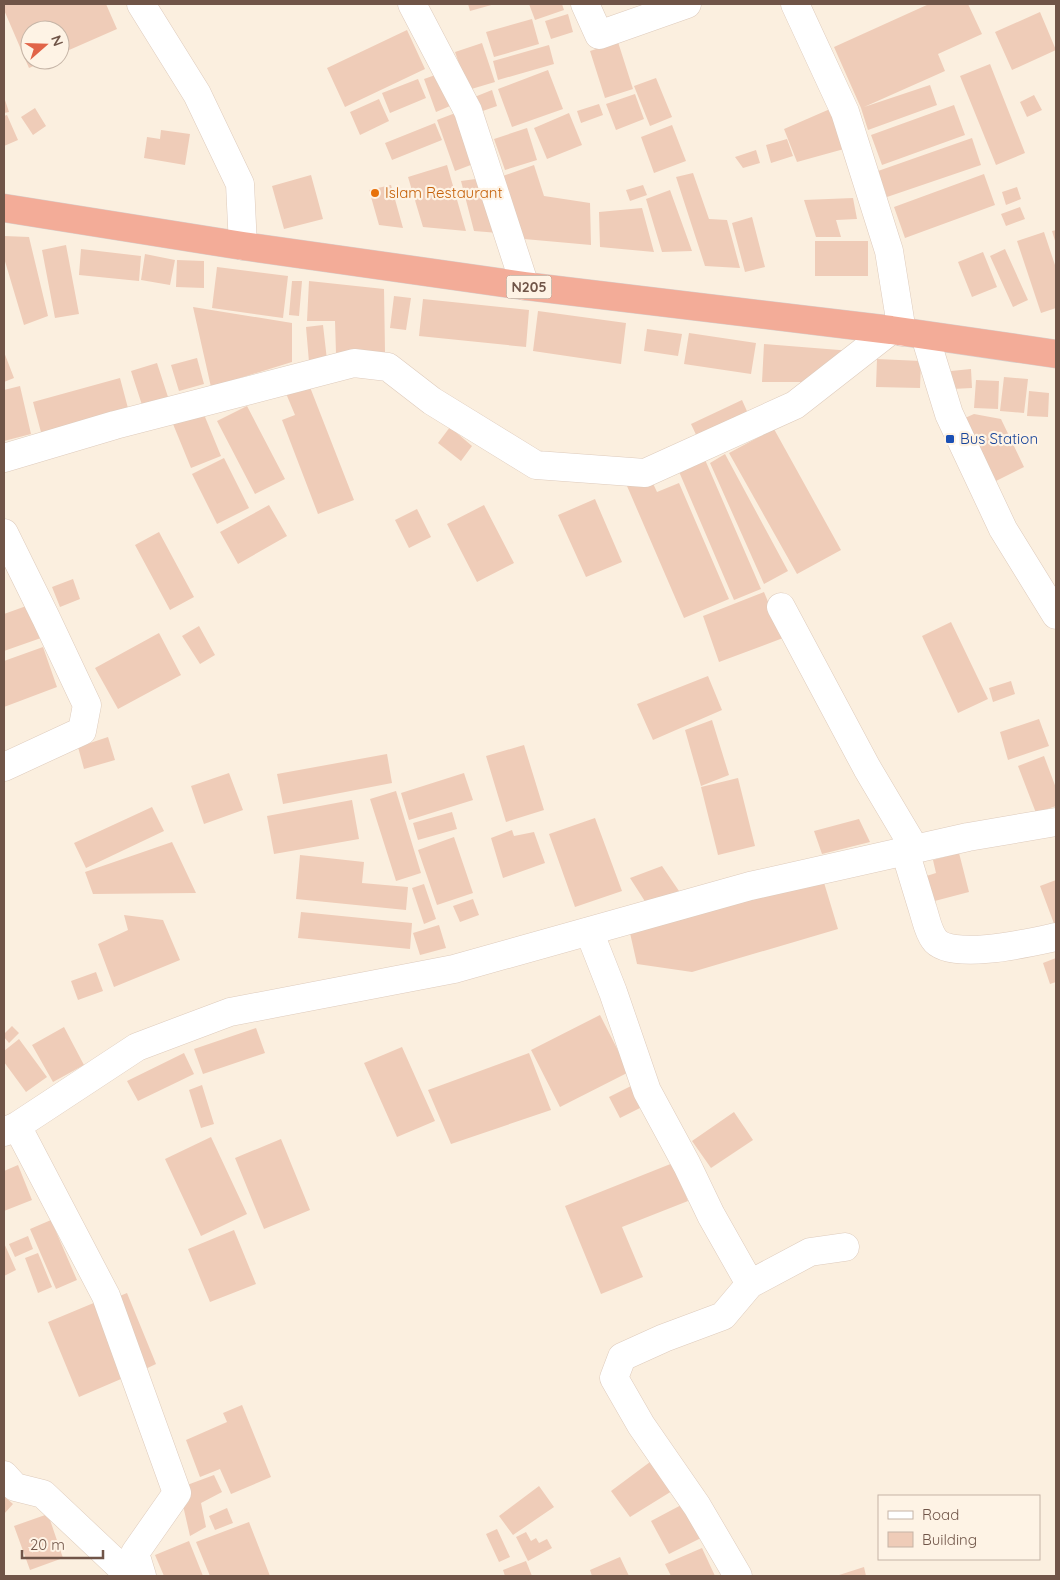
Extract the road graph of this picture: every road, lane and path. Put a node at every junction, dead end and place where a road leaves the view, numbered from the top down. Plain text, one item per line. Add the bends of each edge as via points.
1 (141, 4) edge
2 (412, 4) edge
3 (585, 4) edge
4 (686, 4) edge
5 (795, 4) edge
6 (4, 208) edge
7 (243, 246) junction
8 (525, 286) junction
9 (906, 333) junction
10 (1056, 354) edge
11 (4, 458) edge
12 (4, 533) edge
13 (781, 607) dead end
14 (1056, 615) edge
15 (4, 768) edge
16 (1056, 822) edge
17 (910, 850) junction
18 (588, 931) junction
19 (1056, 937) edge
20 (10, 1129) edge
21 (845, 1247) dead end
22 (750, 1284) junction
23 (4, 1475) edge
24 (130, 1576) edge
25 (142, 1576) edge
26 (738, 1576) edge

1 - 7 street via 198,94 240,184
2 - 8 street via 468,111
3 - 4 street via 599,35
5 - 9 street via 844,112 889,252
6 - 7 highway, N205
7 - 8 highway, N205
8 - 9 highway, N205
9 - 10 highway, N205
9 - 11 street via 795,405 645,473 536,465 432,401 388,367 354,363 115,425
9 - 14 street via 949,414 1003,529
12 - 15 street via 87,705 82,731
13 - 17 street
16 - 17 street
17 - 18 street via 750,886
17 - 19 street via 934,940 951,949 972,950 1021,945
18 - 20 street via 454,969 230,1012 137,1047
18 - 22 street via 647,1091
20 - 25 street via 106,1296 177,1493 135,1553
21 - 22 street via 810,1252
22 - 26 street via 722,1316 622,1357 614,1378
23 - 24 street via 15,1487 43,1494

